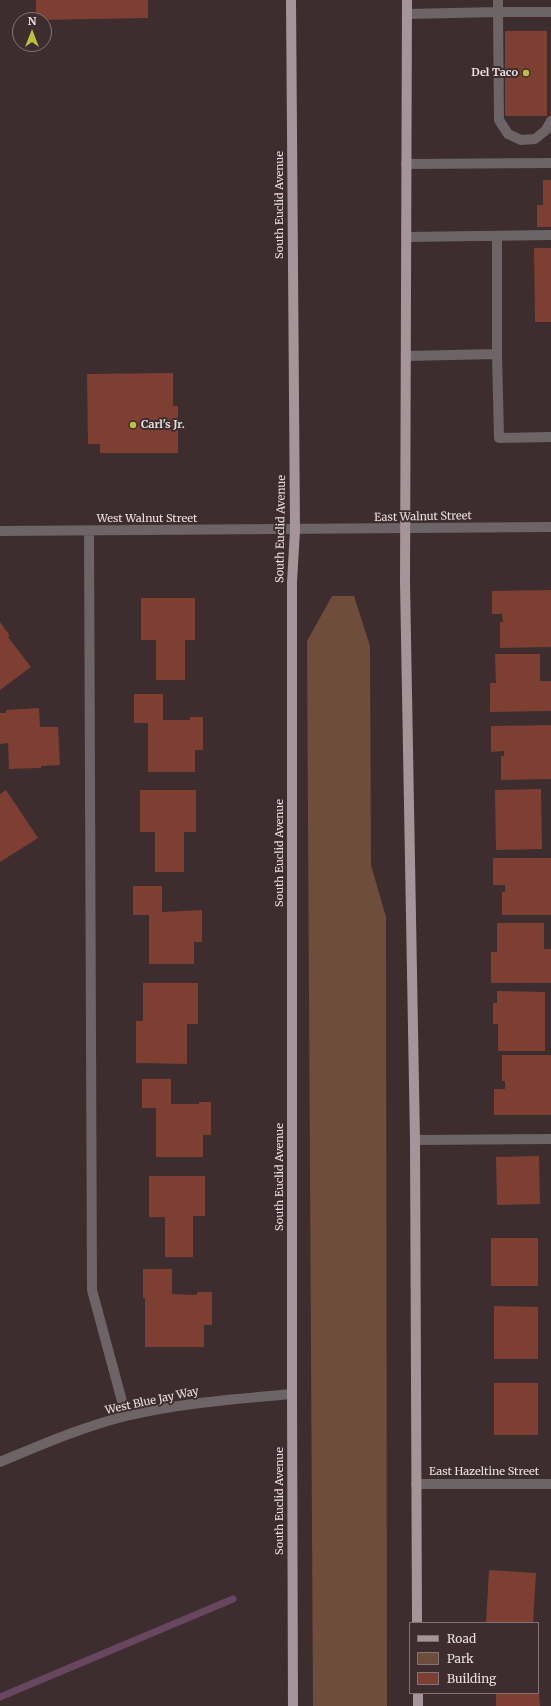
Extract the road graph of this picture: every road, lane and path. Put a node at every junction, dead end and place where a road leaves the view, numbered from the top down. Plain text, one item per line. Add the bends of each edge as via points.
1 (291, 0) edge
2 (407, 0) edge
3 (498, 0) edge
4 (498, 12) junction
5 (551, 12) edge
6 (407, 14) junction
7 (551, 21) edge
8 (551, 121) edge
9 (551, 163) edge
10 (406, 164) junction
11 (551, 235) edge
12 (497, 236) junction
13 (406, 237) junction
14 (497, 354) junction
15 (406, 356) junction
16 (551, 437) edge
17 (551, 527) edge
18 (406, 529) junction
19 (295, 530) junction
20 (0, 531) edge
21 (89, 531) junction
22 (551, 1139) edge
23 (415, 1140) junction
24 (292, 1394) junction
25 (126, 1416) junction
26 (0, 1462) edge
27 (416, 1484) junction
28 (551, 1484) edge
29 (417, 1622) edge
30 (418, 1694) edge
31 (294, 1706) edge
32 (418, 1706) edge

1 - 19 main road, South Euclid Avenue
2 - 6 main road
3 - 4 street
4 - 5 street
4 - 6 street
4 - 8 street via 499,120 508,134 521,140 535,138 546,130
5 - 7 street
6 - 10 main road
9 - 10 street
10 - 13 main road
11 - 12 street
12 - 13 street
12 - 14 street
13 - 15 main road
14 - 15 street
14 - 16 street via 499,438
15 - 18 main road
17 - 18 street, East Walnut Street
18 - 19 street, East Walnut Street
18 - 23 main road
19 - 21 street, West Walnut Street
19 - 24 main road, South Euclid Avenue via 292,582
20 - 21 street, West Walnut Street
21 - 25 street via 92,1290
22 - 23 street
23 - 27 main road
24 - 25 street, West Blue Jay Way via 207,1401
24 - 31 main road, South Euclid Avenue
25 - 26 street, West Blue Jay Way via 64,1435
27 - 28 street, East Hazeltine Street
27 - 29 main road
30 - 32 main road

